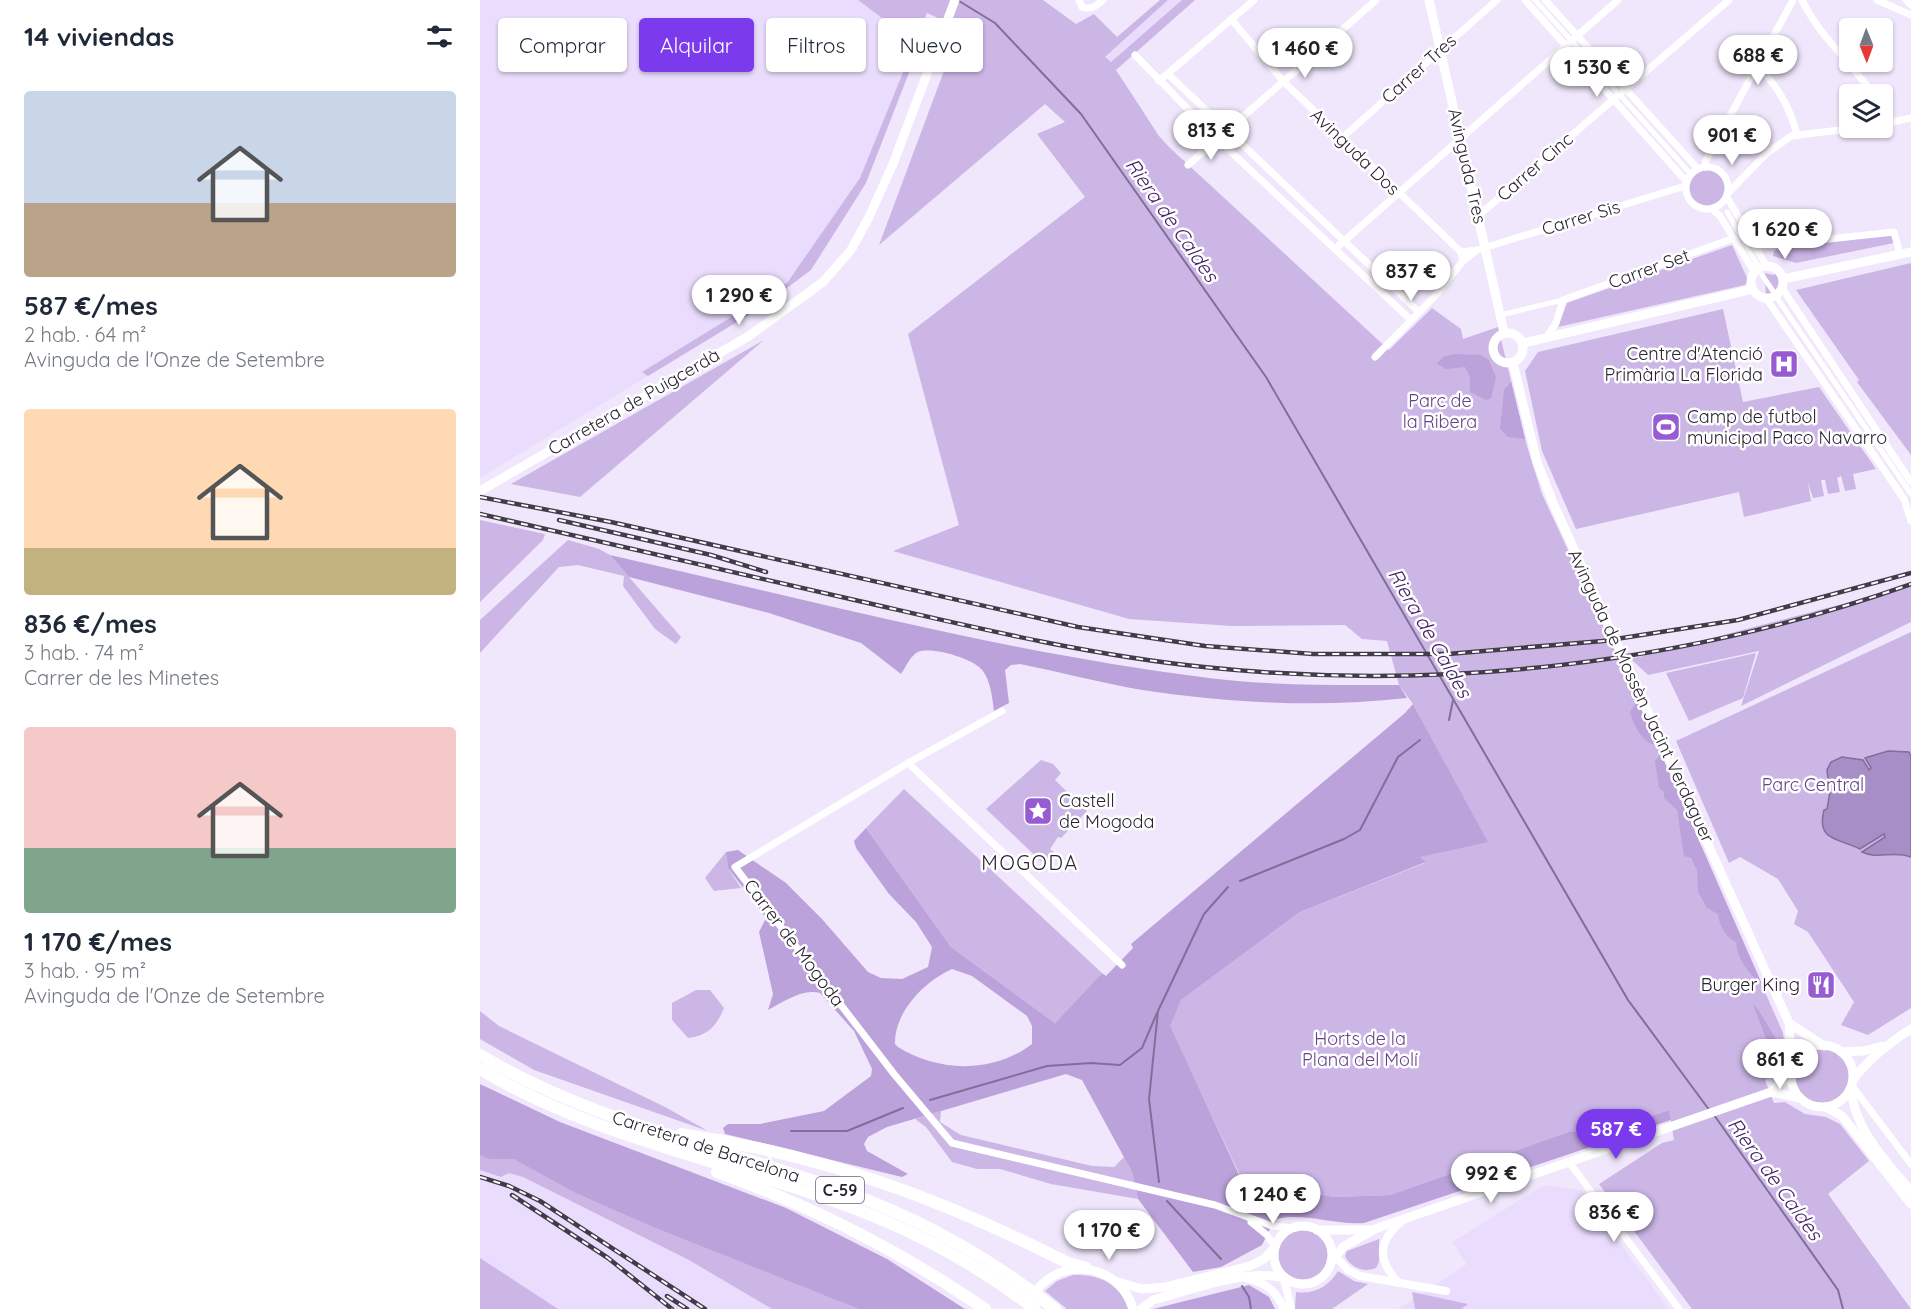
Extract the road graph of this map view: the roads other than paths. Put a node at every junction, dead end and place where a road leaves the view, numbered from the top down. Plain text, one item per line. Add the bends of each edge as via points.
1 (955, 0) edge
2 (1079, 0) edge
3 (1103, 0) edge
4 (1254, 0) edge
5 (1376, 0) edge
6 (1429, 0) edge
7 (1497, 0) edge
8 (1525, 0) edge
9 (1534, 0) edge
10 (1545, 0) edge
11 (1618, 0) edge
12 (1729, 0) edge
13 (1793, 0) edge
14 (1802, 0) edge
15 (1877, 0) edge
16 (1906, 0) edge
17 (1911, 5) edge
18 (1911, 15) edge
19 (1232, 19) junction
20 (1572, 41) junction
21 (1440, 50) junction
22 (1135, 55) dead end
23 (1756, 63) junction
24 (1168, 74) junction
25 (1159, 81) junction
26 (1283, 81) junction
27 (1866, 84) edge
28 (1624, 88) junction
29 (1616, 96) junction
30 (1911, 118) edge
31 (1893, 123) edge
32 (1839, 130) edge
33 (1226, 131) junction
34 (1797, 135) junction
35 (1342, 138) junction
36 (1217, 139) junction
37 (1460, 139) junction
38 (1188, 165) dead end
39 (1702, 168) junction
40 (1688, 171) dead end
41 (1686, 184) junction
42 (1398, 193) junction
43 (1728, 195) junction
44 (1712, 209) junction
45 (1727, 212) dead end
46 (1478, 216) junction
47 (1734, 237) junction
48 (1343, 241) junction
49 (1755, 247) junction
50 (1335, 249) junction
51 (1481, 249) junction
52 (1461, 252) junction
53 (1911, 252) edge
54 (1900, 254) junction
55 (1463, 261) junction
56 (1761, 270) junction
57 (1753, 289) junction
58 (1776, 289) junction
59 (1777, 298) dead end
60 (1563, 300) junction
61 (1419, 312) junction
62 (1498, 315) junction
63 (1411, 320) junction
64 (1504, 332) junction
65 (1546, 338) junction
66 (1523, 343) junction
67 (1375, 357) dead end
68 (1513, 363) junction
69 (1911, 482) edge
70 (480, 491) edge
71 (1911, 494) edge
72 (1909, 504) edge
73 (1911, 521) edge
74 (1002, 711) dead end
75 (908, 763) junction
76 (1122, 965) dead end
77 (1790, 1023) junction
78 (1911, 1029) edge
79 (1887, 1044) junction
80 (1824, 1046) junction
81 (1841, 1052) junction
82 (480, 1055) edge
83 (480, 1069) edge
84 (1792, 1070) junction
85 (1852, 1083) junction
86 (1771, 1092) junction
87 (1800, 1098) junction
88 (1826, 1107) junction
89 (645, 1128) junction
90 (650, 1144) junction
91 (1569, 1162) junction
92 (1911, 1164) edge
93 (1909, 1188) edge
94 (1911, 1204) edge
95 (1244, 1217) junction
96 (1404, 1219) junction
97 (1295, 1228) junction
98 (1375, 1229) junction
99 (1317, 1230) junction
100 (1275, 1247) junction
101 (1333, 1259) junction
102 (1086, 1268) junction
103 (1243, 1277) junction
104 (1284, 1278) junction
105 (1118, 1282) junction
106 (1399, 1284) junction
107 (1020, 1289) junction
108 (1446, 1291) dead end
109 (985, 1309) edge
110 (1028, 1309) edge
111 (1035, 1309) edge
112 (1055, 1309) edge
113 (1133, 1309) edge
114 (1141, 1309) edge
115 (1283, 1309) edge
116 (1292, 1309) edge
117 (1678, 1309) edge

1 - 70 main road, Carretera de Puigcerdà via 869,217 851,250 823,282 749,336
2 - 3 street via 1087,8 1094,8
4 - 19 street
5 - 26 street
6 - 21 main road, Avinguda Tres
7 - 21 street, Carrer Tres
8 - 20 street
9 - 20 street
10 - 20 street
11 - 20 street
12 - 28 street, Carrer Cinc
13 - 23 street
14 - 27 street via 1811,18
15 - 18 street
16 - 17 street
19 - 24 street
19 - 26 street, Avinguda Dos
20 - 28 street
20 - 29 street
20 - 37 street
21 - 35 street, Carrer Tres
21 - 37 main road, Avinguda Tres
22 - 25 street
23 - 34 street via 1791,111
23 - 39 street
24 - 25 street
24 - 33 street
25 - 36 street
26 - 33 street
26 - 35 street, Avinguda Dos
28 - 29 street, Carrer Cinc
28 - 39 street
29 - 40 street
29 - 41 street
29 - 46 street, Carrer Cinc
30 - 31 street
32 - 34 street
33 - 36 street
33 - 48 street
34 - 43 street via 1766,154
35 - 42 street, Avinguda Dos
36 - 38 street
36 - 50 street
37 - 42 street
37 - 46 main road, Avinguda Tres
39 - 41 street
39 - 43 street via 1724,174
41 - 44 street via 1696,206
41 - 51 street, Carrer Sis
42 - 48 street
42 - 52 street, Avinguda Dos
43 - 44 street
43 - 49 street
44 - 47 street
45 - 56 street
46 - 51 main road, Avinguda Tres
47 - 56 street
47 - 60 street, Carrer Set
48 - 50 street
48 - 61 street
49 - 54 street via 1894,232
49 - 56 street
50 - 63 street
51 - 52 street
51 - 55 street
51 - 62 main road, Avinguda Tres
52 - 55 street
53 - 54 main road
54 - 58 main road
55 - 61 street
56 - 57 main road via 1751,282
56 - 58 street
56 - 58 main road via 1779,272
57 - 58 main road via 1756,294
57 - 65 main road
58 - 69 street
58 - 72 street
59 - 71 street
60 - 62 street, Carrer Set
60 - 65 street via 1556,323
61 - 63 street
62 - 64 main road, Avinguda Tres
63 - 67 street
64 - 66 main road via 1516,334
64 - 68 main road via 1496,337 1495,356
65 - 66 main road
66 - 68 main road via 1522,355
68 - 77 main road, Avinguda de Mossèn Jacint Verdaguer via 1534,453 1553,503
72 - 73 street
74 - 75 street
75 - 76 street
75 - 95 street, Carrer de Mogoda via 735,867 952,1143 1215,1205
77 - 80 main road
77 - 84 main road, Avinguda de Mossèn Jacint Verdaguer
78 - 79 main road
79 - 81 main road
79 - 85 main road via 1865,1064
80 - 81 main road
80 - 84 main road via 1808,1049
81 - 85 main road via 1852,1067
82 - 89 highway, Carretera de Barcelona / C-59 via 564,1098
83 - 90 highway, Carretera de Barcelona / C-59 via 568,1114
84 - 86 main road
84 - 87 main road via 1794,1089
85 - 88 main road via 1842,1100
85 - 92 street
85 - 93 main road via 1857,1120
86 - 87 main road
86 - 91 main road
87 - 88 main road
88 - 94 main road via 1842,1116
89 - 102 highway via 766,1149 879,1179 964,1212
89 - 107 highway, Carretera de Barcelona / C-59 via 894,1211 949,1238
90 - 107 highway, Carretera de Barcelona / C-59 via 883,1220
90 - 109 highway via 857,1232
91 - 96 main road
91 - 117 street
95 - 97 street, Carrer de Mogoda
95 - 100 street, Carrer de Mogoda via 1267,1235
96 - 98 main road
96 - 106 street via 1388,1236 1383,1251 1385,1265
97 - 99 main road
97 - 100 main road via 1283,1234
98 - 99 main road
98 - 101 main road via 1347,1244
99 - 101 main road via 1328,1243
100 - 104 main road via 1275,1263
100 - 105 main road via 1250,1266 1166,1287 1142,1289
101 - 104 main road via 1327,1271 1311,1283
101 - 106 street via 1353,1274
102 - 105 main road
102 - 110 main road via 1051,1277 1039,1287
103 - 104 main road via 1267,1274
103 - 114 main road via 1153,1300
103 - 115 street via 1269,1287
104 - 116 street
105 - 113 main road
106 - 108 street
107 - 111 highway, Carretera de Barcelona / C-59
107 - 112 highway, Carretera de Barcelona / C-59

